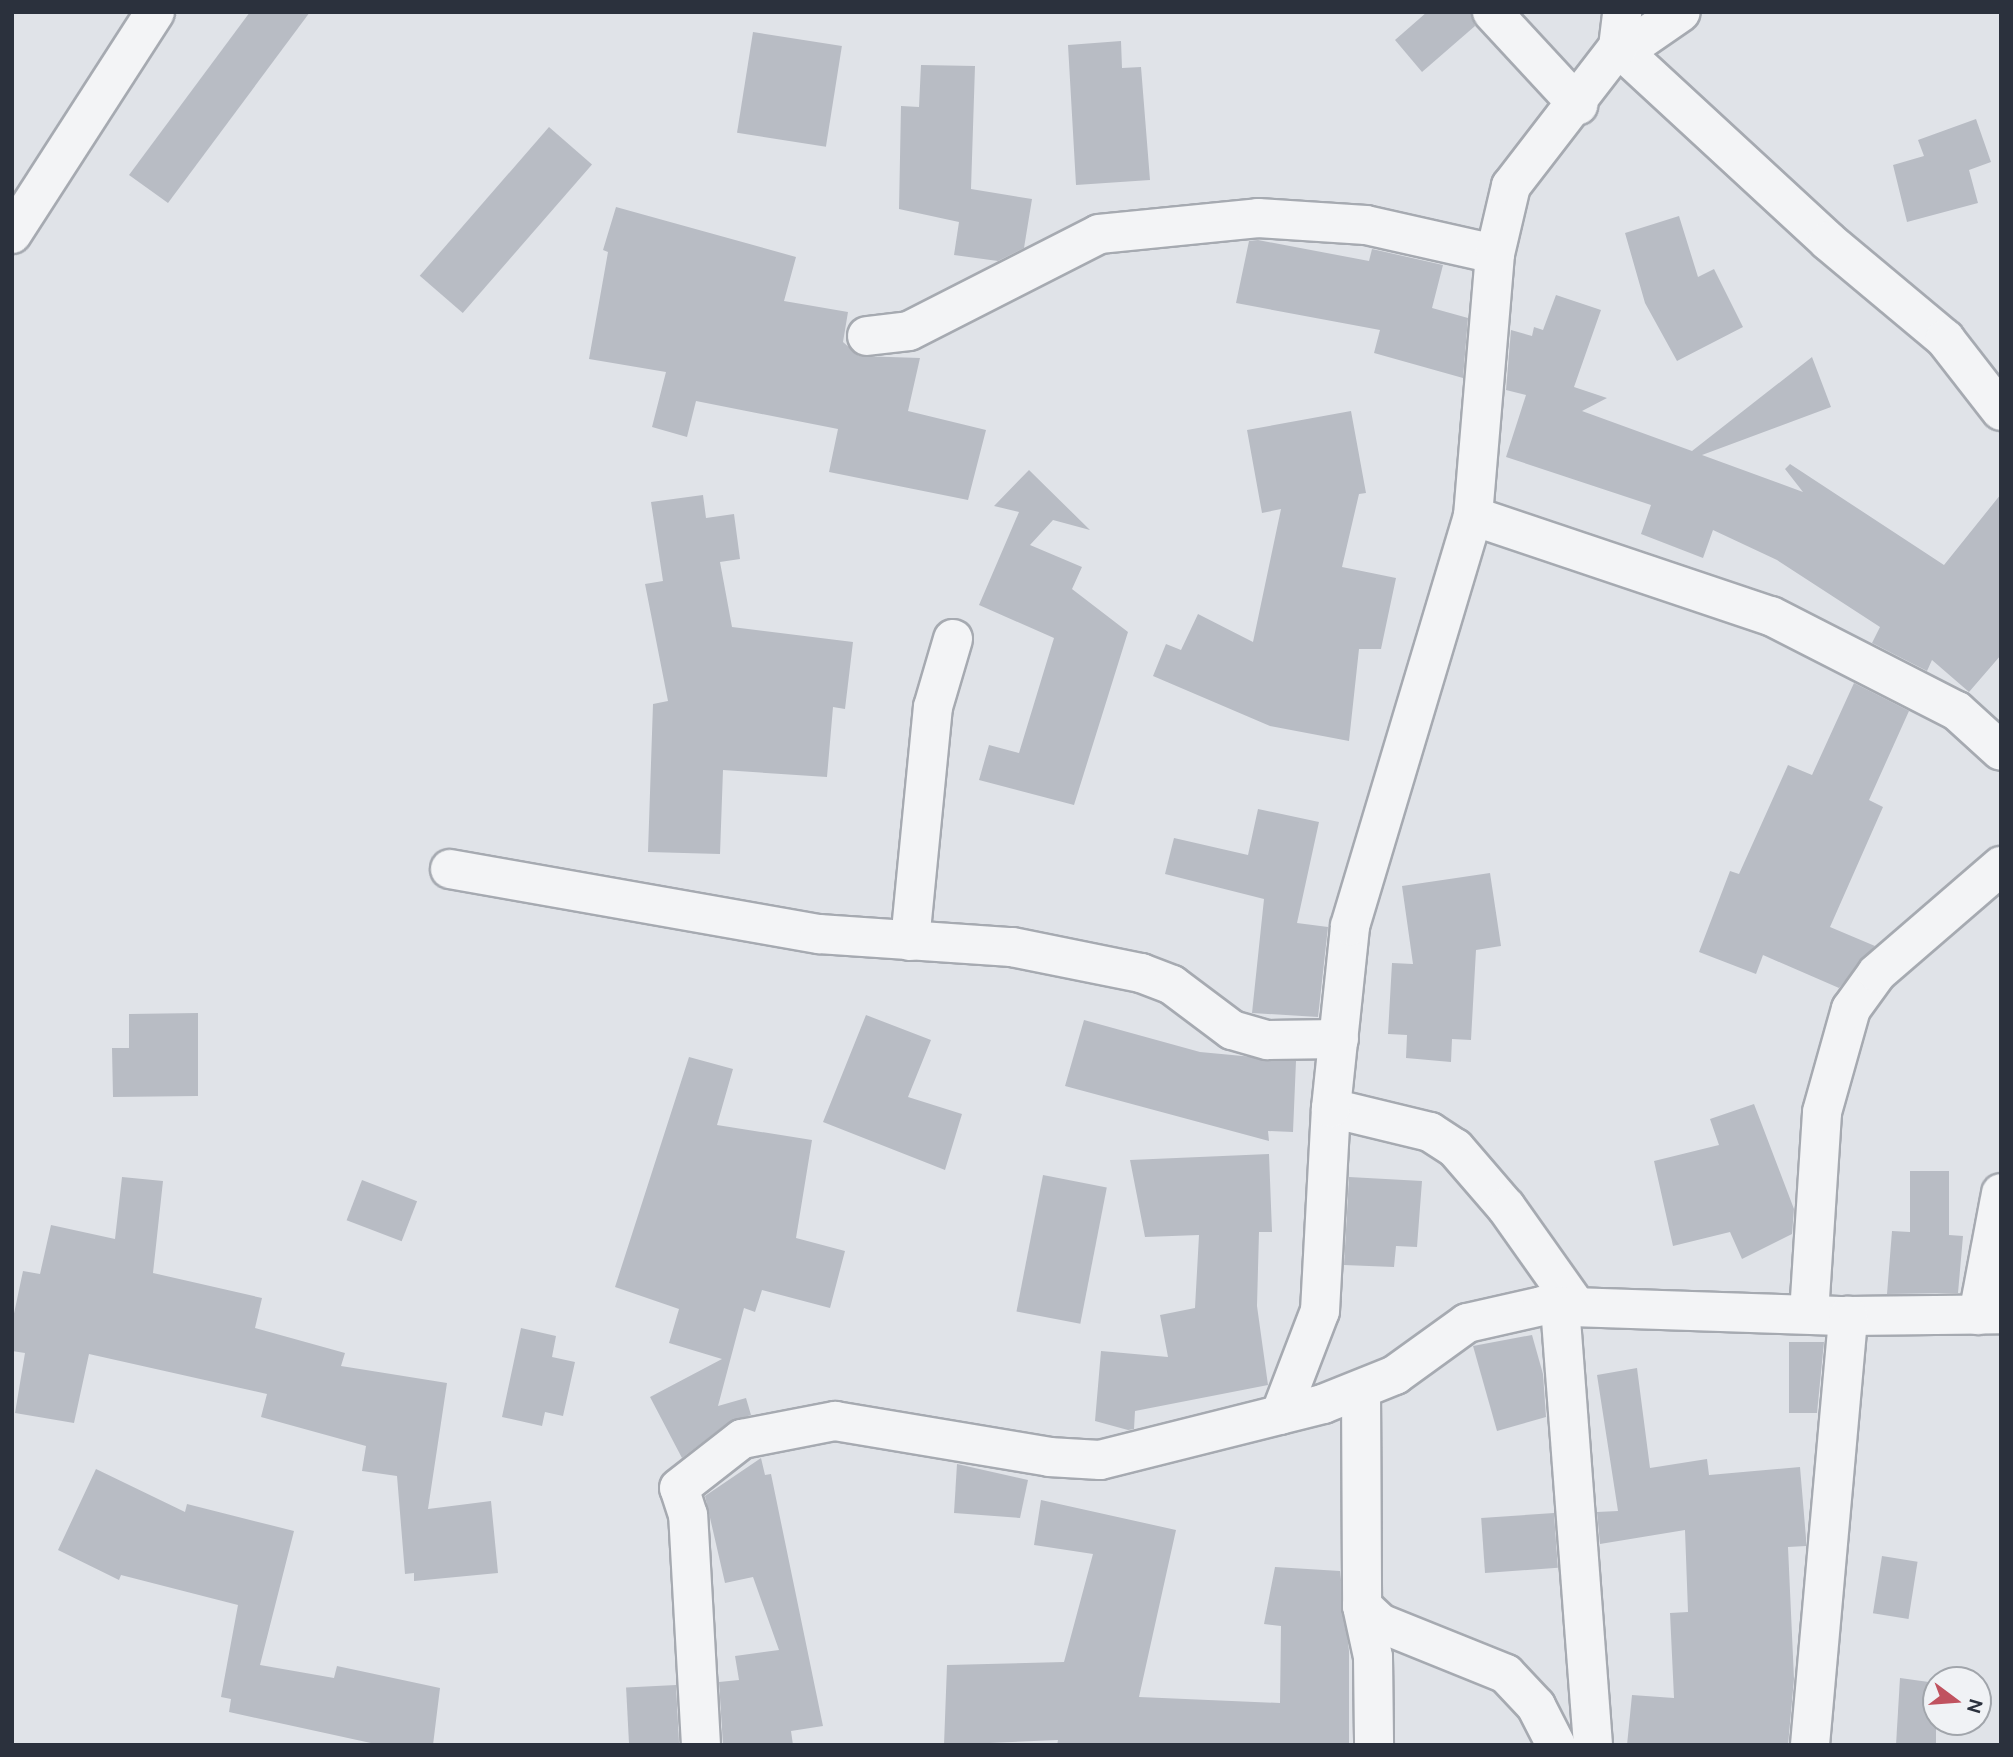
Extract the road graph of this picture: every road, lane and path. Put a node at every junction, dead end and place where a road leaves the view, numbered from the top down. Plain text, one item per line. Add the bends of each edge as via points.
1 (155, 12) edge
2 (1492, 12) edge
3 (1681, 12) edge
4 (1621, 37) edge
5 (1578, 105) junction
6 (12, 234) edge
7 (1495, 254) junction
8 (867, 336) dead end
9 (2001, 411) edge
10 (1473, 516) junction
11 (953, 639) dead end
12 (2001, 751) edge
13 (2001, 866) edge
14 (450, 869) dead end
15 (910, 941) junction
16 (1339, 1039) junction
17 (1331, 1108) junction
18 (2001, 1193) edge
19 (1568, 1306) junction
20 (1809, 1314) junction
21 (1989, 1314) edge
22 (1848, 1316) junction
23 (1360, 1391) junction
24 (1280, 1415) junction
25 (1362, 1606) junction
26 (701, 1745) edge
27 (1374, 1745) edge
28 (1556, 1745) edge
29 (1593, 1745) edge
30 (1810, 1745) edge

1 - 6 street
2 - 5 street
3 - 4 street
4 - 5 street
4 - 9 street via 1828,241 1945,340
5 - 7 street via 1543,139 1511,186
7 - 8 street via 1366,225 1258,218 1099,234 909,331
7 - 10 street
10 - 12 street via 1770,616 1956,711
10 - 16 street via 1350,926
11 - 15 street via 933,707
13 - 20 street via 1877,973 1851,1009 1822,1112
14 - 15 street via 819,934
15 - 16 street via 1012,947 1141,973 1172,985 1232,1030 1268,1040
16 - 17 street
17 - 19 street via 1430,1132 1455,1148 1506,1207
17 - 24 street via 1320,1311
18 - 21 street
19 - 20 street
19 - 23 street via 1467,1323 1425,1356
19 - 29 street
20 - 22 street
21 - 22 street
22 - 30 street
23 - 24 street
23 - 25 street
24 - 26 street via 1100,1460 1049,1457 835,1421 742,1439 679,1488 688,1515
25 - 27 street via 1373,1657
25 - 28 street via 1380,1623 1506,1674 1536,1706

